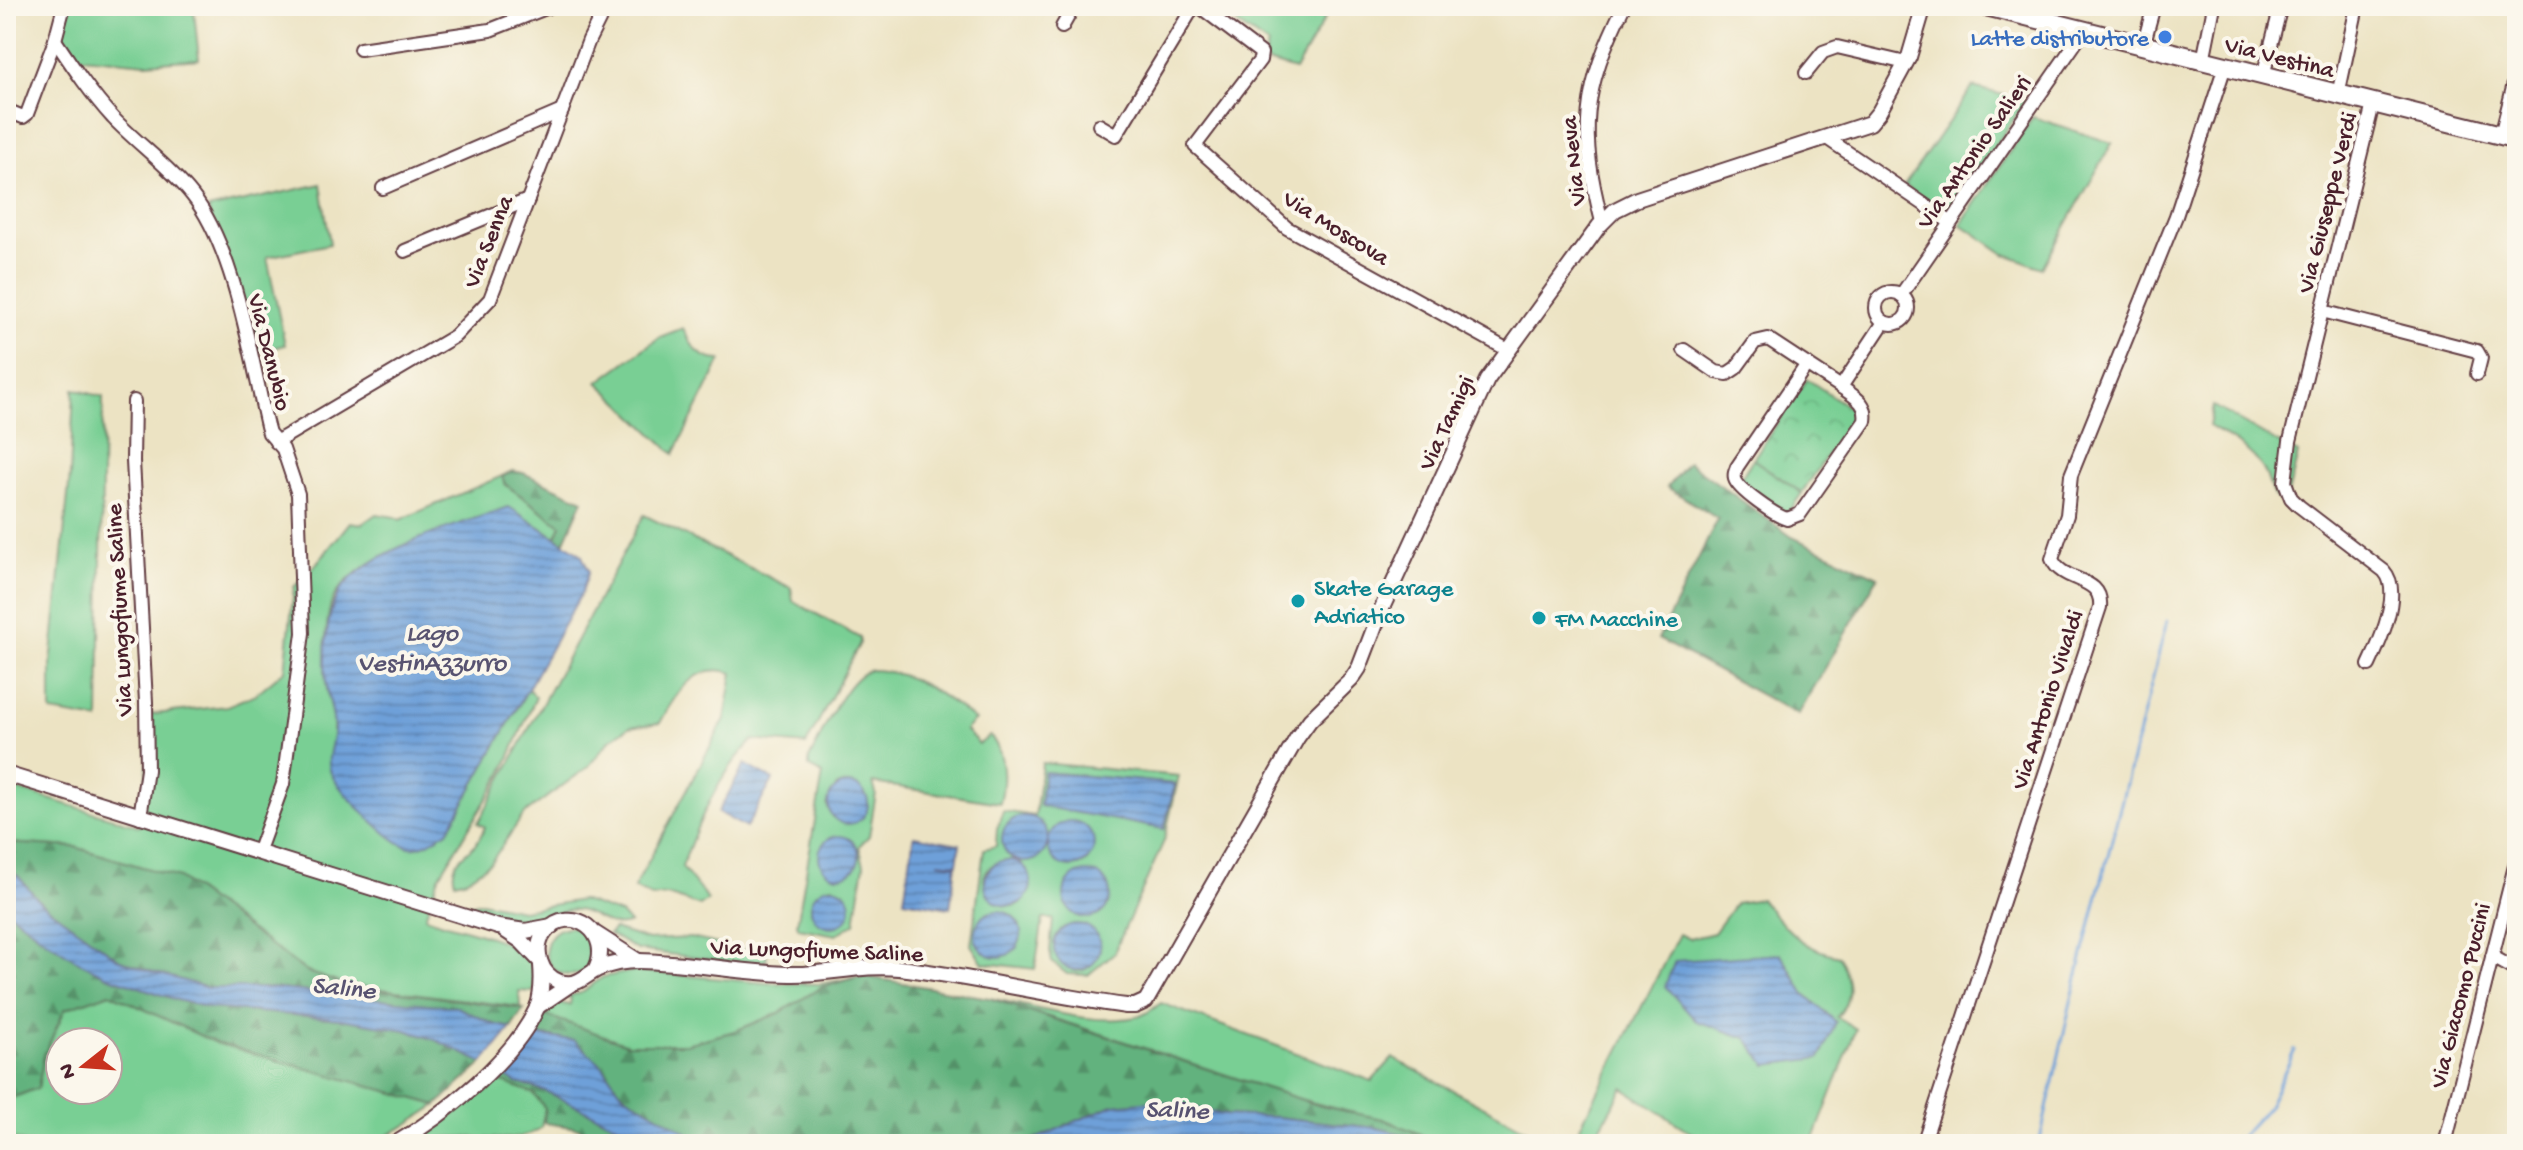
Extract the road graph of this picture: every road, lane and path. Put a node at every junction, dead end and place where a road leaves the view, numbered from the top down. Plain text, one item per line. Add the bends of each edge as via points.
1 (64, 6) edge
2 (551, 6) edge
3 (606, 6) edge
4 (1074, 6) edge
5 (1196, 6) edge
6 (1624, 6) edge
7 (1924, 6) edge
8 (1986, 6) edge
9 (2154, 6) edge
10 (2214, 6) edge
11 (2281, 6) edge
12 (2356, 11) dead end
13 (1062, 27) dead end
14 (2083, 32) junction
15 (55, 40) junction
16 (2143, 46) junction
17 (360, 49) dead end
18 (2203, 61) junction
19 (1906, 63) junction
20 (2225, 66) junction
21 (2517, 72) edge
22 (1806, 73) dead end
23 (2263, 76) junction
24 (2338, 95) junction
25 (2373, 104) junction
26 (6, 110) edge
27 (562, 111) junction
28 (1099, 125) dead end
29 (2509, 137) edge
30 (1828, 139) junction
31 (383, 188) dead end
32 (528, 200) junction
33 (1602, 222) junction
34 (1950, 222) junction
35 (405, 251) dead end
36 (1901, 295) junction
37 (2322, 311) junction
38 (1884, 322) junction
39 (1508, 350) junction
40 (1684, 350) dead end
41 (1807, 364) junction
42 (2477, 374) dead end
43 (1841, 387) junction
44 (134, 401) dead end
45 (276, 442) junction
46 (2369, 665) dead end
47 (6, 774) edge
48 (140, 817) junction
49 (258, 853) junction
50 (2517, 858) edge
51 (552, 926) junction
52 (498, 927) junction
53 (596, 934) junction
54 (2492, 957) junction
55 (638, 961) junction
56 (540, 962) junction
57 (595, 970) junction
58 (2517, 971) edge
59 (571, 984) junction
60 (541, 1002) junction
61 (1135, 1006) joint
62 (395, 1144) edge
63 (1923, 1144) edge
64 (2445, 1144) edge

1 - 15 street
2 - 17 street via 490,30
3 - 27 street, Via Senna
4 - 13 street
5 - 28 street via 1116,135
5 - 39 street, Via Moscova via 1261,53 1195,146 1287,228
6 - 33 street, Via Neva via 1601,57 1587,110
7 - 19 street, Via Tamigi
8 - 14 main road, Via Vestina
9 - 16 street
10 - 18 street
11 - 23 street
12 - 24 street
14 - 16 main road, Via Vestina
14 - 34 street, Via Antonio Salieri
15 - 26 street via 27,114
15 - 45 street, Via Danubio via 114,119 193,195 207,217 233,287 267,426
16 - 18 main road, Via Vestina
18 - 20 main road, Via Vestina
19 - 22 street via 1835,47 1823,52
19 - 30 street, Via Tamigi via 1874,120
20 - 23 main road, Via Vestina
20 - 63 street, Via Antonio Vivaldi via 2173,224 2071,475 2067,515 2052,559 2060,570 2095,587 2100,607
21 - 29 street
23 - 24 main road, Via Vestina
24 - 25 main road, Via Vestina
25 - 29 main road, Via Vestina
25 - 37 street, Via Giuseppe Verdi
27 - 31 street
27 - 32 street, Via Senna
30 - 33 street, Via Tamigi via 1637,199
30 - 34 street
32 - 35 street
32 - 45 street, Via Senna via 490,299 455,336
33 - 39 street, Via Tamigi
34 - 36 street, Via Antonio Salieri
36 - 38 street, Via Antonio Salieri via 1907,302 1906,317 1898,323
36 - 38 street, Via Antonio Salieri via 1890,292 1878,301 1876,310
37 - 42 street, Via Giuseppe Verdi via 2477,351
37 - 46 street, Via Giuseppe Verdi via 2292,429 2285,482 2299,506 2390,579 2392,594
38 - 43 street, Via Antonio Salieri
39 - 61 street, Via Tamigi via 1472,411 1356,674 1297,738 1151,996
40 - 41 street via 1727,374 1755,342 1766,339
41 - 43 street
41 - 43 street via 1735,474 1742,489 1783,519 1800,514 1865,421 1863,404
44 - 48 street, Via Lungofiume Saline via 147,770
45 - 49 street, Via Danubio via 298,494 303,633 283,784
47 - 48 street
48 - 49 street
49 - 52 street
50 - 54 street, Via Giacomo Puccini
51 - 52 street via 525,931
51 - 53 street via 571,921
51 - 56 street via 540,942
52 - 56 street
53 - 55 street, Via Lungofiume Saline
53 - 57 street via 601,955
54 - 58 street
54 - 64 street, Via Giacomo Puccini
55 - 57 street, Via Lungofiume Saline
55 - 61 street, Via Lungofiume Saline via 783,974 899,968
56 - 59 street via 550,976
56 - 60 street
57 - 59 street
59 - 60 street
60 - 62 street via 481,1079

